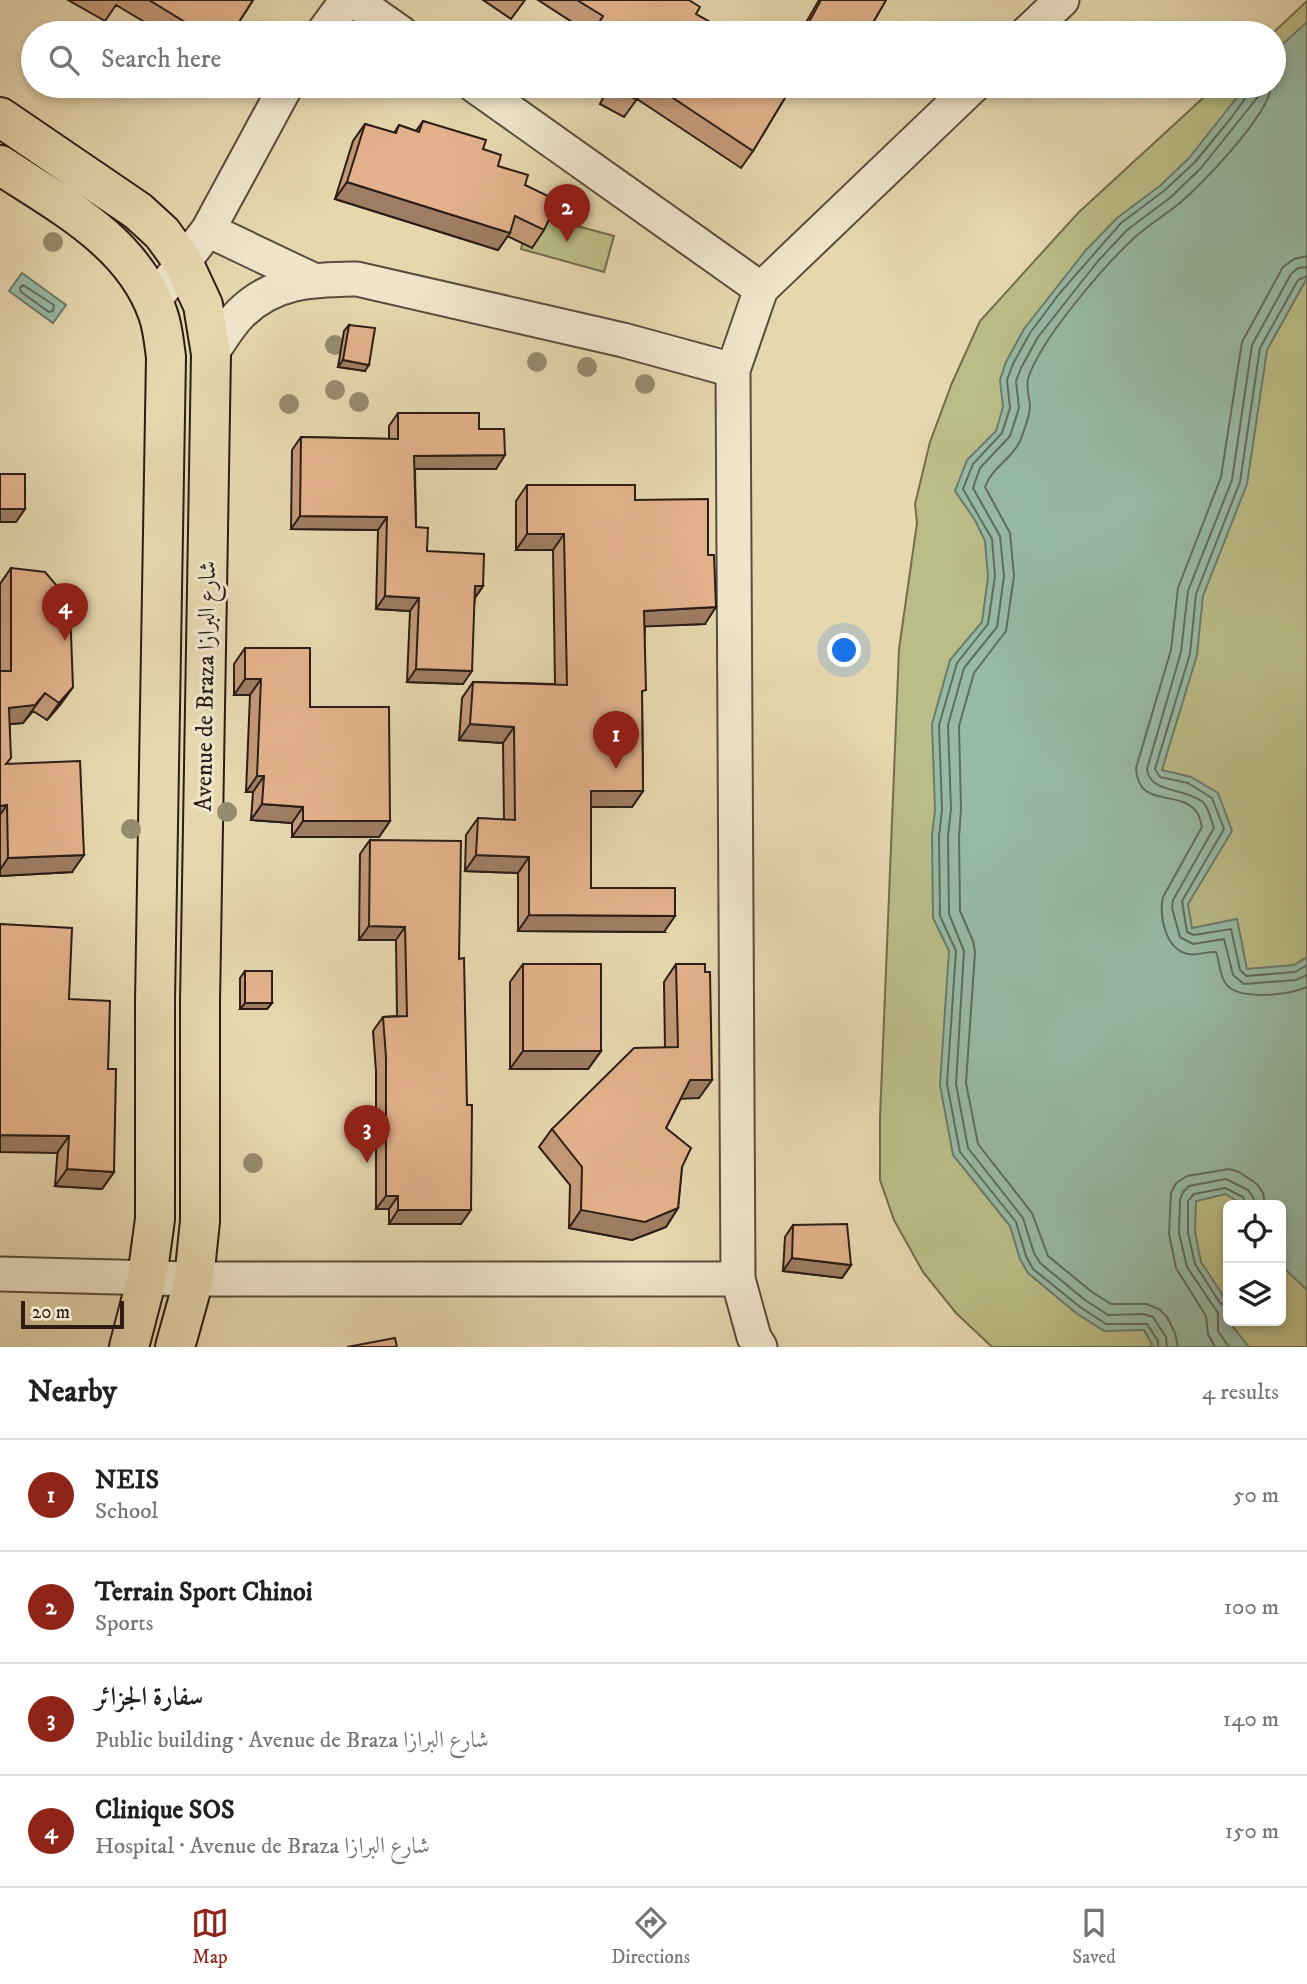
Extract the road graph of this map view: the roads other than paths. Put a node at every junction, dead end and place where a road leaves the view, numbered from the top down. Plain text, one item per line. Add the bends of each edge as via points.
1 (347, 0) edge
2 (354, 0) edge
3 (1062, 0) edge
4 (332, 21) edge
5 (384, 21) edge
6 (1040, 21) edge
7 (280, 98) edge
8 (492, 98) edge
9 (960, 98) edge
10 (0, 117) edge
11 (0, 165) edge
12 (208, 230) junction
13 (183, 262) junction
14 (313, 280) junction
15 (761, 289) junction
16 (153, 302) junction
17 (211, 354) junction
18 (733, 370) junction
19 (0, 1274) edge
20 (147, 1278) junction
21 (194, 1279) junction
22 (738, 1279) junction
23 (130, 1347) edge
24 (175, 1347) edge
25 (760, 1347) edge

1 - 4 street
2 - 5 street
3 - 6 street
7 - 12 street
8 - 15 street
9 - 15 street
10 - 13 main road, Avenue de Braza شارع البرازا via 138,211 163,233
11 - 16 main road, Avenue de Braza شارع البرازا via 111,243 132,265
12 - 13 street
12 - 14 street
13 - 16 street
13 - 17 main road, Avenue de Braza شارع البرازا via 203,305
14 - 17 street via 272,289 239,314
14 - 18 street via 357,279
15 - 18 street
16 - 20 main road, Avenue de Braza شارع البرازا via 166,357 155,1219
17 - 21 main road, Avenue de Braza شارع البرازا via 200,1221
18 - 22 street
19 - 20 street
20 - 21 street
20 - 23 main road, Avenue de Braza شارع البرازا
21 - 22 street
21 - 24 main road, Avenue de Braza شارع البرازا
22 - 25 street

